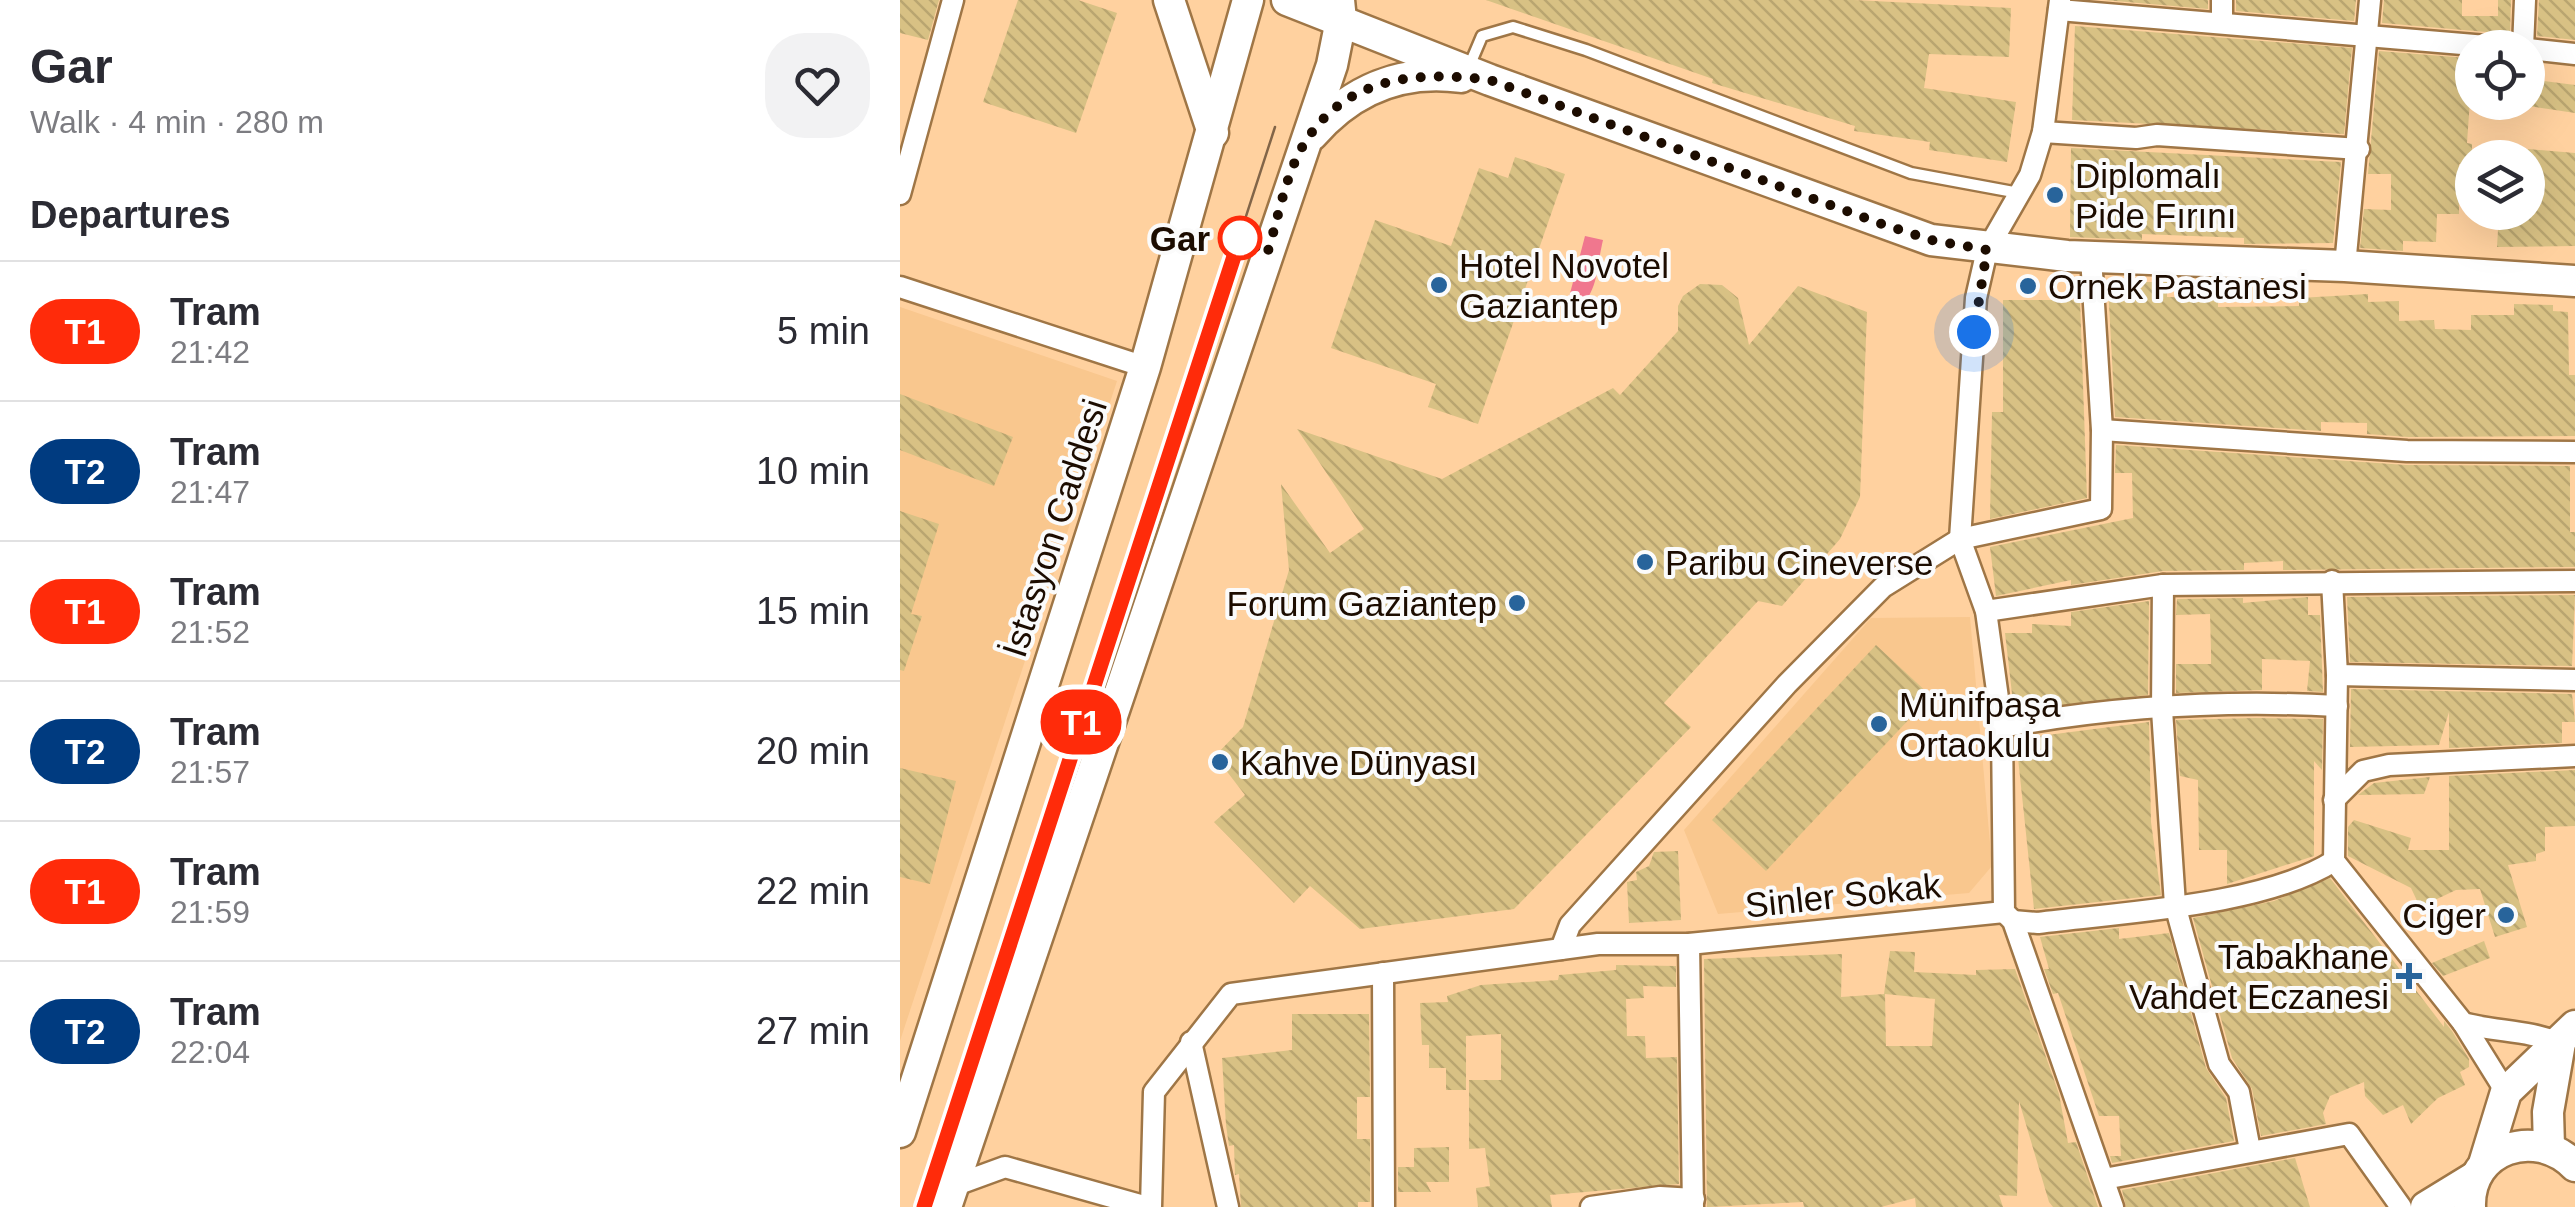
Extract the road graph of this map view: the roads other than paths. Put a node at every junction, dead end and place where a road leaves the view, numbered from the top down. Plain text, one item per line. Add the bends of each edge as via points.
1 (953, 0) edge
2 (1170, 0) edge
3 (1248, 0) edge
4 (1287, 0) edge
5 (2370, 0) edge
6 (2525, 0) edge
7 (2059, 5) edge
8 (1340, 10) edge
9 (2222, 10) edge
10 (2525, 30) edge
11 (2366, 34) junction
12 (2455, 43) edge
13 (2545, 50) edge
14 (2575, 54) edge
15 (1479, 76) junction
16 (2043, 132) junction
17 (1213, 134) junction
18 (1303, 145) junction
19 (2359, 149) junction
20 (900, 194) edge
21 (2020, 194) junction
22 (1987, 250) junction
23 (2091, 257) junction
24 (2345, 266) junction
25 (2575, 281) edge
26 (900, 287) edge
27 (1144, 367) junction
28 (2102, 430) junction
29 (2575, 452) edge
30 (1960, 540) junction
31 (2332, 581) junction
32 (2575, 581) edge
33 (2163, 585) junction
34 (1986, 611) junction
35 (2337, 675) junction
36 (2575, 680) edge
37 (2337, 706) junction
38 (2162, 710) junction
39 (2002, 726) junction
40 (2575, 756) edge
41 (2334, 800) junction
42 (2334, 860) junction
43 (2175, 905) junction
44 (2008, 916) junction
45 (1689, 944) junction
46 (1560, 949) junction
47 (1383, 973) junction
48 (2462, 1024) junction
49 (2568, 1034) edge
50 (1191, 1042) junction
51 (2506, 1092) junction
52 (900, 1132) edge
53 (2250, 1150) junction
54 (2566, 1156) edge
55 (2104, 1178) junction
56 (2477, 1183) edge
57 (950, 1196) edge
58 (1694, 1203) edge
59 (1149, 1207) edge
60 (1228, 1207) edge
61 (1384, 1207) edge
62 (1591, 1207) edge
63 (2113, 1207) edge
64 (2400, 1207) edge
65 (2426, 1207) edge

1 - 20 street
2 - 17 street
3 - 17 street, İstasyon Caddesi
4 - 8 street
5 - 11 street
6 - 10 street
7 - 9 street
7 - 16 street
8 - 15 street
8 - 18 street via 1332,65
9 - 11 street
11 - 12 street
11 - 19 street
13 - 14 street
15 - 18 street via 1398,77 1355,98
15 - 21 lane via 1482,36 1513,27 1912,173
15 - 22 street via 1879,223
16 - 19 street
16 - 21 street
17 - 27 street, İstasyon Caddesi
18 - 57 street
19 - 24 street
21 - 22 street
22 - 23 street
22 - 30 street via 1976,298
23 - 24 street
23 - 28 street
24 - 25 street
26 - 27 street
27 - 52 street, İstasyon Caddesi
28 - 29 street via 2407,452
28 - 30 street via 2101,510
30 - 34 street
30 - 46 street via 1883,588 1787,684 1570,925
31 - 32 street
31 - 33 street
31 - 35 street
33 - 34 street
33 - 38 street
34 - 39 street
35 - 36 street
35 - 37 street
37 - 38 street
37 - 41 street
38 - 39 street
38 - 43 street
39 - 44 street
40 - 41 street via 2388,765 2363,770
41 - 42 street
42 - 43 street, Sinler Sokak via 2308,878
42 - 48 street
43 - 44 street, Sinler Sokak via 2038,922
43 - 53 street via 2219,1064 2239,1092
44 - 45 street, Sinler Sokak
44 - 55 street
45 - 46 street, Sinler Sokak
45 - 58 street
46 - 47 street, Sinler Sokak
47 - 50 street, Sinler Sokak via 1231,994
47 - 61 street
48 - 49 street
48 - 51 street
49 - 51 street
49 - 54 street via 2548,1112
50 - 59 street, Sinler Sokak via 1154,1092
50 - 60 street
51 - 56 street
53 - 55 street
53 - 64 street via 2349,1134
54 - 56 street via 2514,1146
55 - 63 street
56 - 65 street
57 - 59 street via 1005,1167
58 - 62 street via 1660,1197

